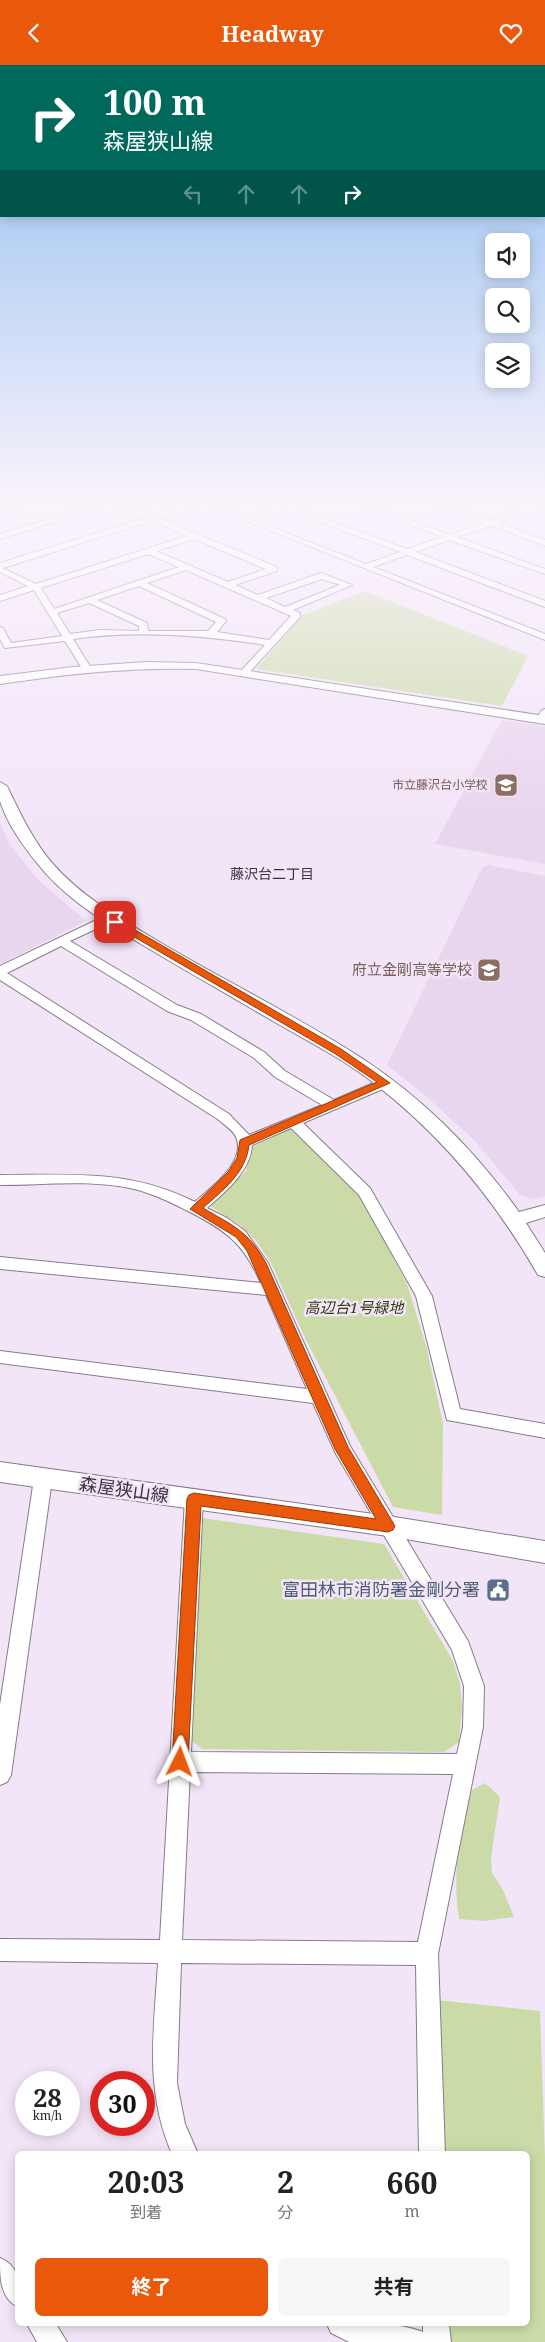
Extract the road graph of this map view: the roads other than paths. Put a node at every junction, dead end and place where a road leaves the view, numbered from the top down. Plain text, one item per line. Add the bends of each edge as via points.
1 (58, 610) edge
2 (112, 610) edge
3 (199, 610) edge
4 (285, 610) edge
5 (479, 610) edge
6 (52, 612) joint
7 (0, 630) edge
8 (142, 633) junction
9 (210, 634) junction
10 (542, 634) edge
11 (68, 637) junction
12 (272, 643) junction
13 (86, 668) junction
14 (244, 673) junction
15 (0, 680) edge
16 (544, 717) edge
17 (0, 786) edge
18 (109, 918) junction
19 (61, 941) junction
20 (0, 972) edge
21 (385, 1083) junction
22 (333, 1105) junction
23 (293, 1122) junction
24 (244, 1143) junction
25 (0, 1180) edge
26 (196, 1209) junction
27 (545, 1211) edge
28 (516, 1219) junction
29 (0, 1263) edge
30 (545, 1270) edge
31 (272, 1290) junction
32 (0, 1357) edge
33 (319, 1397) junction
34 (545, 1431) edge
35 (0, 1472) edge
36 (43, 1479) junction
37 (194, 1499) junction
38 (388, 1526) junction
39 (545, 1552) edge
40 (180, 1762) junction
41 (466, 1764) junction
42 (0, 1775) edge
43 (0, 1950) edge
44 (169, 1951) junction
45 (427, 1954) junction
46 (185, 2151) edge
47 (432, 2151) edge
48 (0, 2271) edge
49 (15, 2290) edge
50 (41, 2326) edge
51 (344, 2326) edge
52 (436, 2326) edge
53 (53, 2342) edge
54 (414, 2342) edge
55 (437, 2342) edge

1 - 6 street
2 - 8 street via 144,625
3 - 9 street via 222,621
4 - 12 street via 296,615
5 - 10 street
6 - 11 street
7 - 11 street via 8,646
8 - 9 street
8 - 11 street
9 - 12 street
11 - 13 street
12 - 14 street
13 - 14 street via 168,665
13 - 15 street
14 - 16 street
17 - 18 street via 22,833 47,866 66,886
18 - 19 street
18 - 21 street via 338,1051
19 - 20 street
19 - 22 street via 172,1008 196,1017 259,1055 280,1074
20 - 24 street via 224,1117 243,1137
21 - 22 street
21 - 28 street via 417,1107 454,1142
22 - 23 street
23 - 24 street
23 - 34 street via 365,1192 424,1296 453,1415
24 - 26 street via 242,1158 232,1174
25 - 26 street via 117,1181 150,1188
26 - 31 street via 240,1235 260,1263
27 - 28 street
28 - 30 street
29 - 31 street
31 - 33 street
32 - 33 street
33 - 38 street via 342,1449
35 - 36 main road, 森屋狭山線
36 - 37 main road, 森屋狭山線
36 - 42 street
37 - 38 main road, 森屋狭山線
37 - 40 street
38 - 39 main road, 森屋狭山線
38 - 41 street via 462,1647 469,1668 474,1686 474,1706
40 - 41 street
40 - 44 street
41 - 45 street
43 - 44 street
44 - 45 street
44 - 46 street via 164,2042 166,2101
45 - 47 street
48 - 49 street
50 - 53 street
51 - 54 street via 383,2340
52 - 55 street

